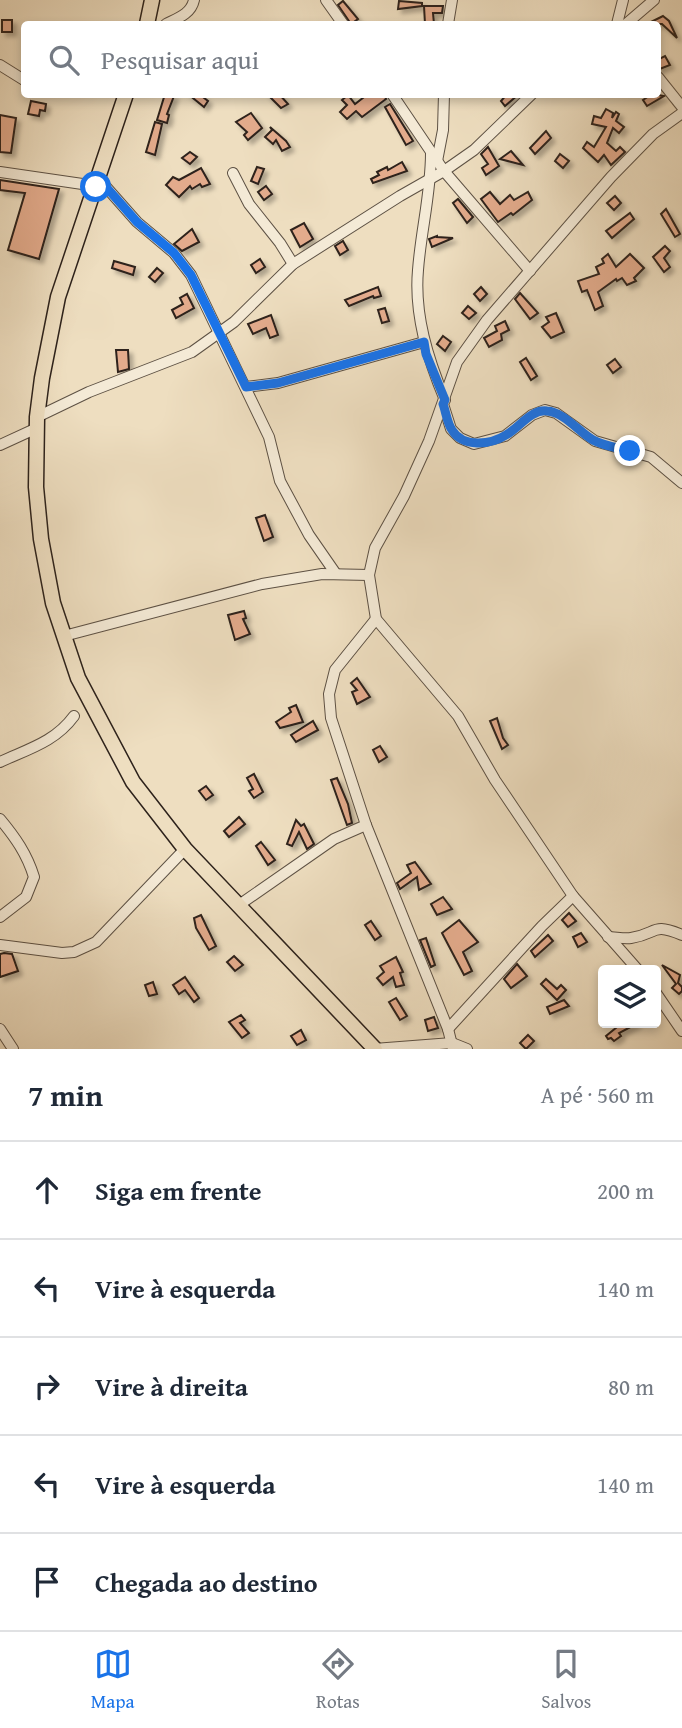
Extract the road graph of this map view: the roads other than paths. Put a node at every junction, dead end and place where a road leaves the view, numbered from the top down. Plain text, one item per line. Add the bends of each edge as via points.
1 (152, 0) edge
2 (194, 0) edge
3 (326, 0) edge
4 (452, 0) edge
5 (623, 0) edge
6 (654, 0) edge
7 (148, 21) edge
8 (172, 21) edge
9 (341, 21) edge
10 (448, 21) edge
11 (618, 21) edge
12 (630, 21) edge
13 (0, 65) edge
14 (21, 78) edge
15 (661, 82) edge
16 (121, 98) edge
17 (395, 98) edge
18 (444, 98) edge
19 (528, 98) edge
20 (682, 107) edge
21 (682, 113) edge
22 (434, 157) junction
23 (444, 171) junction
24 (0, 172) edge
25 (233, 173) dead end
26 (431, 180) junction
27 (97, 183) junction
28 (293, 264) junction
29 (530, 271) junction
30 (219, 335) junction
31 (424, 342) junction
32 (246, 387) junction
33 (444, 402) junction
34 (37, 422) junction
35 (0, 445) edge
36 (682, 483) edge
37 (336, 574) junction
38 (369, 575) junction
39 (376, 619) junction
40 (64, 636) junction
41 (74, 716) dead end
42 (0, 762) edge
43 (0, 819) edge
44 (366, 825) junction
45 (185, 849) junction
46 (573, 896) junction
47 (239, 905) junction
48 (0, 917) edge
49 (682, 935) edge
50 (608, 937) junction
51 (0, 945) edge
52 (633, 965) edge
53 (661, 1000) edge
54 (0, 1029) edge
55 (448, 1029) junction
56 (682, 1031) edge
57 (452, 1046) edge
58 (13, 1049) edge
59 (374, 1049) edge
60 (467, 1049) edge

1 - 7 main road
2 - 8 street via 185,14
3 - 9 street
4 - 10 street
5 - 11 street
6 - 12 street
13 - 14 street
15 - 20 street
16 - 27 main road
17 - 22 street
18 - 22 street via 443,130
19 - 23 street via 474,150
21 - 29 street via 653,134 611,177
22 - 23 street
22 - 26 street
23 - 26 street
23 - 29 street
24 - 27 street
25 - 28 street via 249,204
26 - 28 street
26 - 31 street via 417,271
27 - 30 street via 174,253 191,275
27 - 34 main road via 58,296
28 - 30 street
29 - 33 street via 486,320 457,362
30 - 32 street
30 - 34 street via 192,352 89,392
31 - 32 street via 278,383
31 - 33 street
32 - 37 street via 268,437 280,481
33 - 36 street via 451,429 474,444 505,436 545,410 595,441 651,457
33 - 38 street via 404,496 375,548
34 - 35 street
34 - 40 main road via 41,539
37 - 38 street
37 - 40 street via 262,584
38 - 39 street
39 - 44 street via 335,670 329,694 331,718
39 - 46 street via 458,716
40 - 45 main road via 78,678 119,759 154,813
41 - 42 street via 48,742
43 - 48 street via 15,836 34,877 26,897
44 - 47 street via 334,839
44 - 55 street
45 - 47 main road
45 - 51 street via 96,942 62,953
46 - 50 street
46 - 55 street
47 - 59 main road
49 - 50 street via 666,928 633,938
50 - 52 street
53 - 56 street
54 - 58 street
55 - 57 street
57 - 59 street
57 - 60 street

